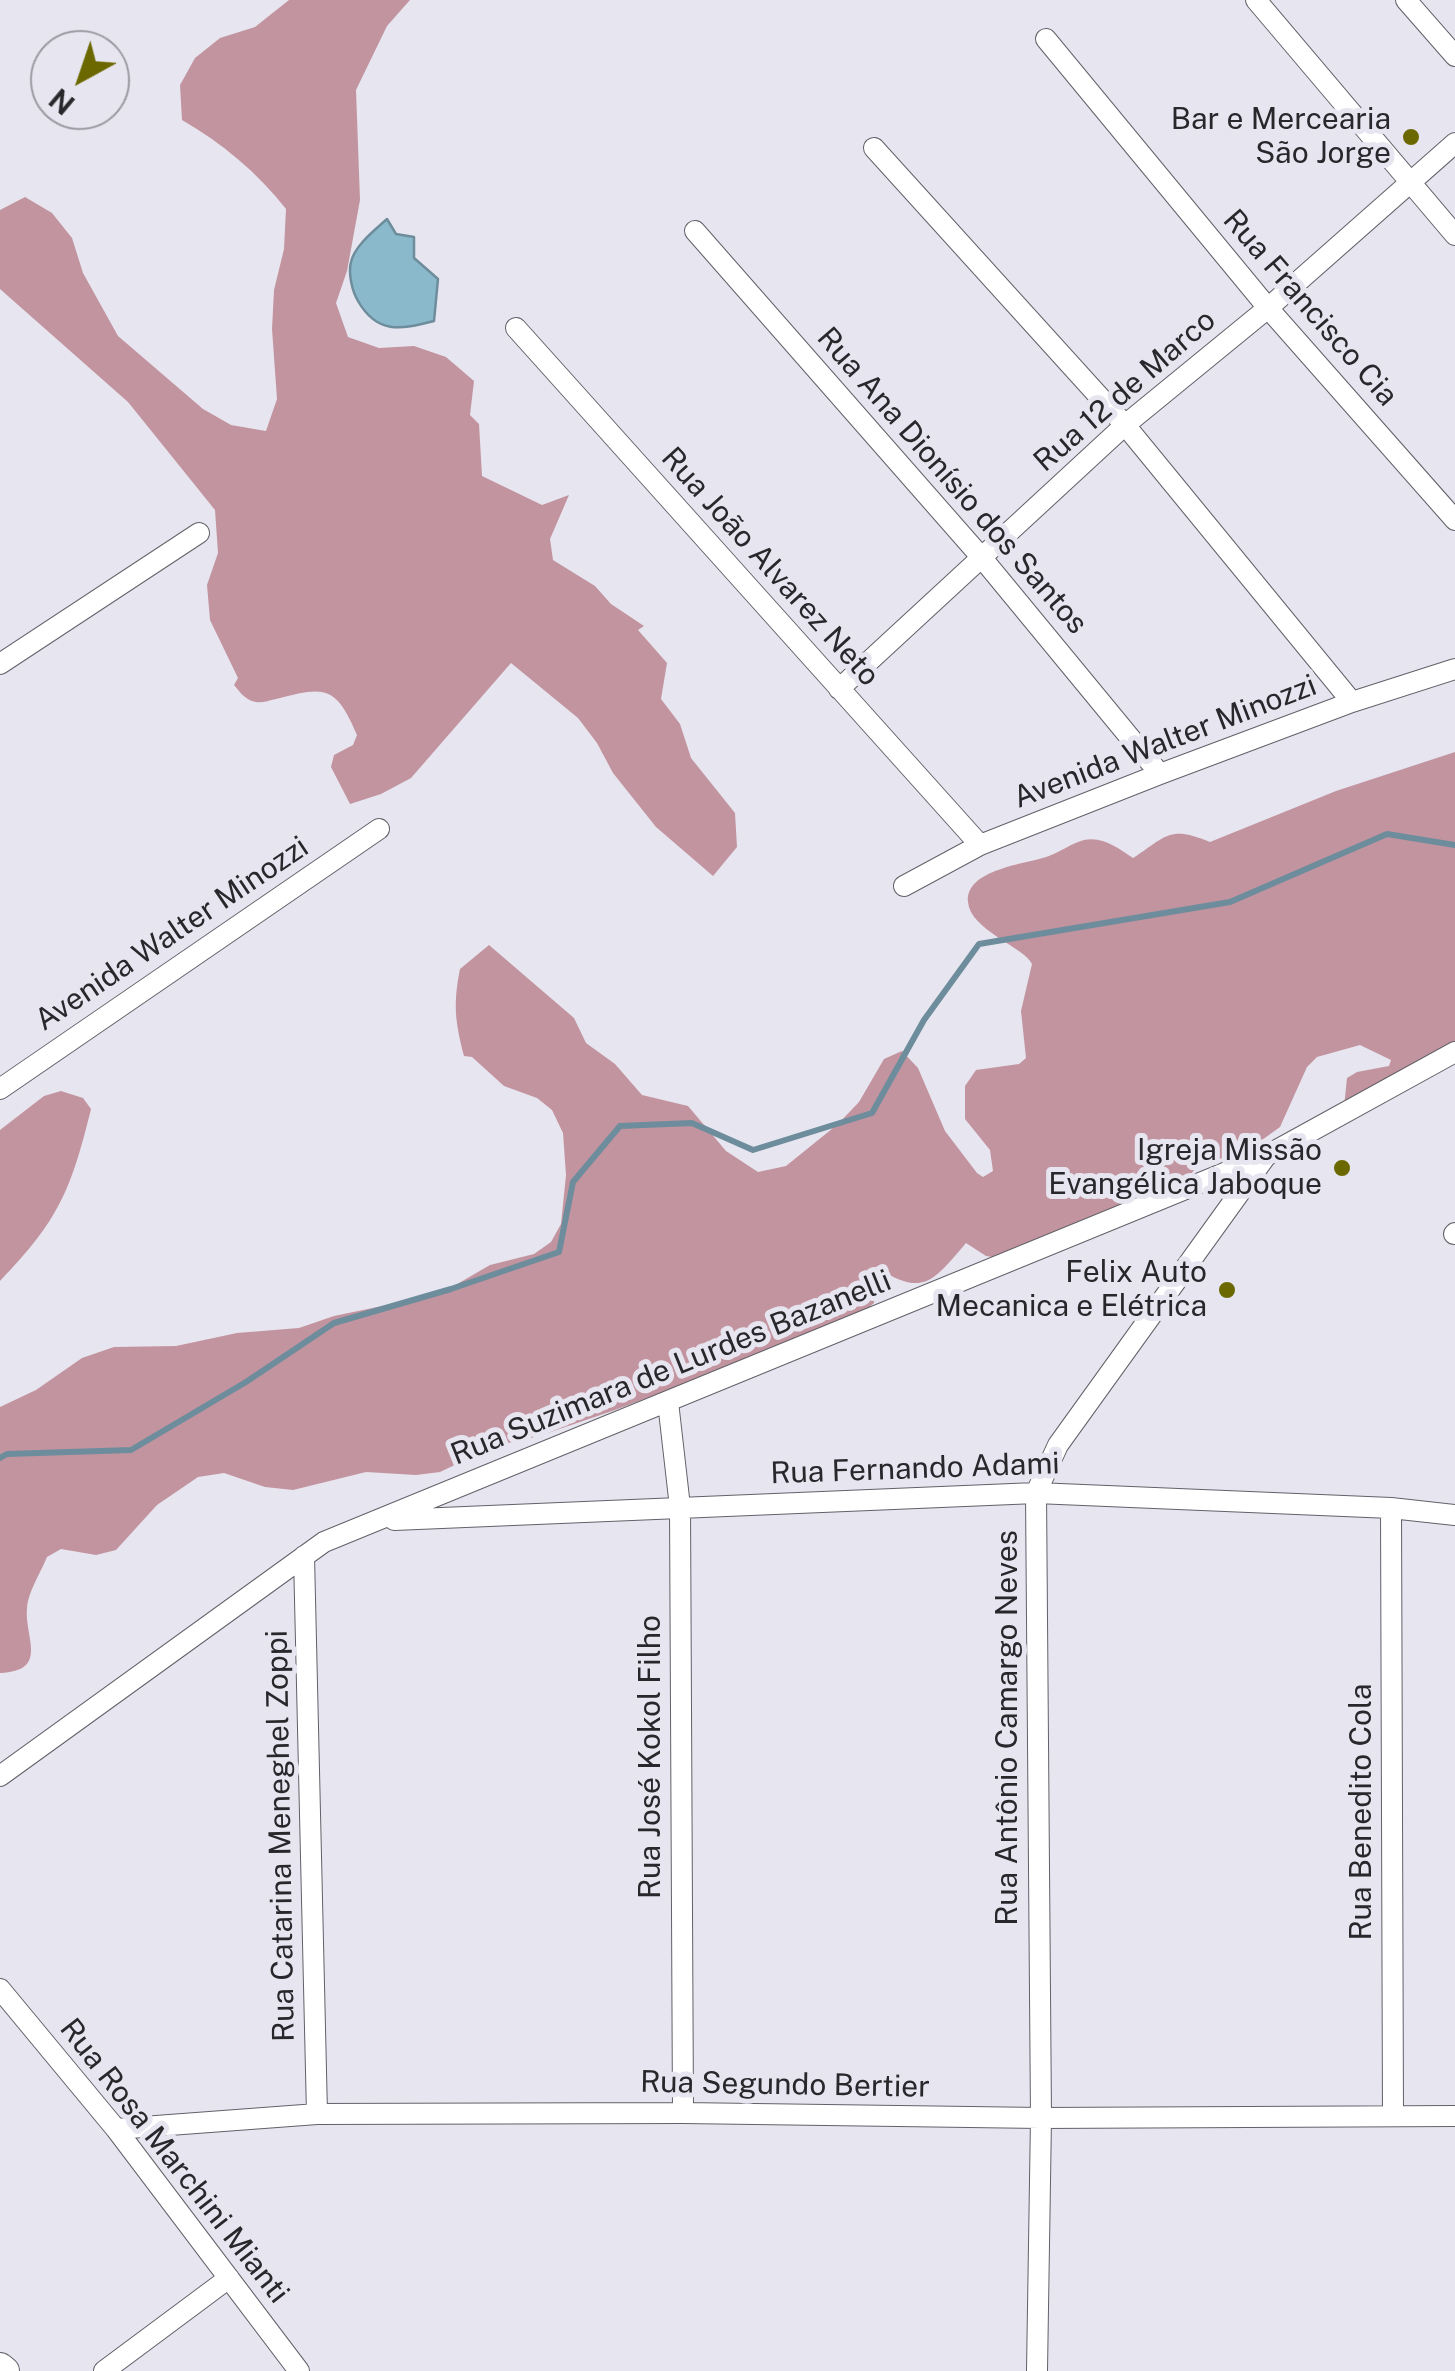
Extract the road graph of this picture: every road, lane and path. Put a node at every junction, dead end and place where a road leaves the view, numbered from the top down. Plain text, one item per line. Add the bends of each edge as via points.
1 (1256, 0) edge
2 (1406, 0) edge
3 (1046, 39) dead end
4 (1455, 56) edge
5 (1455, 144) edge
6 (874, 148) dead end
7 (1410, 184) junction
8 (694, 231) dead end
9 (1455, 235) edge
10 (1268, 308) junction
11 (516, 328) dead end
12 (1125, 425) junction
13 (1455, 520) edge
14 (199, 533) dead end
15 (982, 558) junction
16 (0, 664) edge
17 (1455, 669) edge
18 (840, 689) junction
19 (1352, 702) junction
20 (1160, 774) junction
21 (379, 829) dead end
22 (980, 845) junction
23 (904, 886) dead end
24 (1455, 1052) edge
25 (0, 1088) edge
26 (1266, 1156) junction
27 (668, 1402) junction
28 (1036, 1493) junction
29 (680, 1507) junction
30 (1391, 1508) junction
31 (1455, 1515) edge
32 (377, 1520) junction
33 (304, 1556) junction
34 (0, 1776) edge
35 (0, 1989) edge
36 (683, 2113) junction
37 (317, 2114) junction
38 (1393, 2116) junction
39 (1455, 2116) edge
40 (1040, 2118) junction
41 (116, 2129) junction
42 (229, 2278) junction
43 (104, 2371) edge
44 (299, 2371) edge
45 (1037, 2371) edge

1 - 7 street
2 - 4 street
3 - 10 street, Rua Francisco Cia
5 - 7 street, Rua 12 de Marco
6 - 12 street
7 - 9 street
7 - 10 street, Rua 12 de Marco
8 - 15 street, Rua Ana Dionísio dos Santos
10 - 12 street, Rua 12 de Marco
10 - 13 street, Rua Francisco Cia
11 - 18 street, Rua João Alvarez Neto
12 - 15 street, Rua 12 de Marco
12 - 19 street
14 - 16 street
15 - 18 street, Rua 12 de Marco
15 - 20 street, Rua Ana Dionísio dos Santos
17 - 19 street, Avenida Walter Minozzi
18 - 22 street, Rua João Alvarez Neto
19 - 20 street, Avenida Walter Minozzi
20 - 22 street, Avenida Walter Minozzi
21 - 25 street, Avenida Walter Minozzi
22 - 23 street, Avenida Walter Minozzi
24 - 26 street, Rua Suzimara de Lurdes Bazanelli
26 - 27 street, Rua Suzimara de Lurdes Bazanelli
26 - 28 street, Rua Antônio Camargo Neves via 1058,1445
27 - 29 street, Rua José Kokol Filho
27 - 32 street, Rua Suzimara de Lurdes Bazanelli
28 - 29 street, Rua Fernando Adami
28 - 30 street, Rua Fernando Adami
28 - 40 street, Rua Antônio Camargo Neves
29 - 32 street, Rua Fernando Adami
29 - 36 street, Rua José Kokol Filho
30 - 31 street, Rua Fernando Adami
30 - 38 street, Rua Benedito Cola
32 - 33 street, Rua Suzimara de Lurdes Bazanelli
33 - 34 street, Rua Suzimara de Lurdes Bazanelli
33 - 37 street, Rua Catarina Meneghel Zoppi
35 - 41 street, Rua Rosa Marchini Mianti
36 - 37 street, Rua Segundo Bertier
36 - 40 street, Rua Segundo Bertier
37 - 41 street, Rua Segundo Bertier
38 - 39 street, Rua Segundo Bertier
38 - 40 street, Rua Segundo Bertier
40 - 45 street, Rua Antônio Camargo Neves
41 - 42 street, Rua Rosa Marchini Mianti
42 - 43 street
42 - 44 street, Rua Rosa Marchini Mianti

